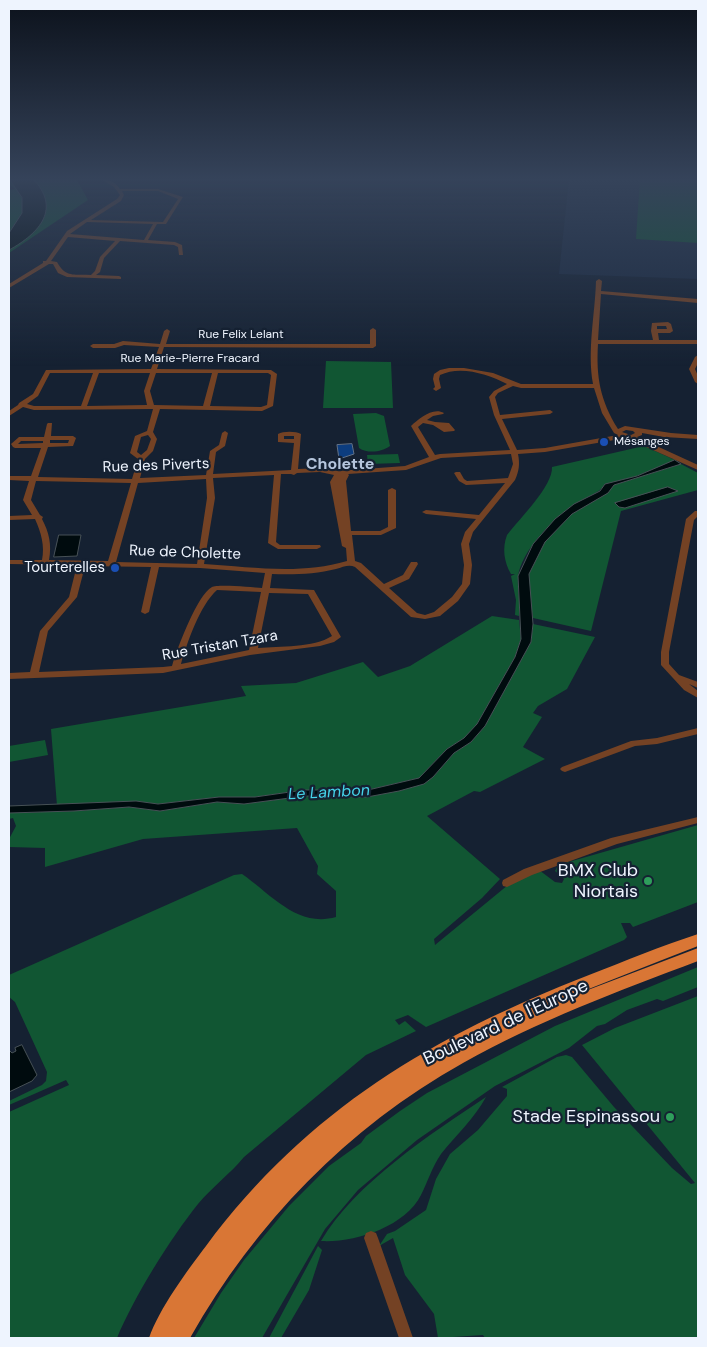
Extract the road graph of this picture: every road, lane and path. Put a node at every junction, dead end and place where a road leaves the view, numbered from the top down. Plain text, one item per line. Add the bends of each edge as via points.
1 (62, 241) edge
2 (117, 241) edge
3 (130, 241) edge
4 (146, 242) joint
5 (53, 254) junction
6 (181, 254) dead end
7 (49, 261) junction
8 (42, 265) junction
9 (58, 269) junction
10 (30, 274) joint
11 (93, 275) junction
12 (119, 278) dead end
13 (599, 281) dead end
14 (9, 286) edge
15 (599, 292) junction
16 (698, 301) edge
17 (373, 330) dead end
18 (167, 331) dead end
19 (654, 331) dead end
20 (595, 342) junction
21 (656, 342) junction
22 (698, 342) edge
23 (162, 344) junction
24 (93, 346) dead end
25 (698, 357) edge
26 (98, 371) junction
27 (153, 371) junction
28 (214, 371) junction
29 (695, 371) edge
30 (698, 382) edge
31 (511, 384) junction
32 (597, 386) junction
33 (436, 389) dead end
34 (21, 404) junction
35 (154, 407) junction
36 (83, 408) junction
37 (206, 409) junction
38 (550, 412) dead end
39 (442, 413) dead end
40 (9, 414) edge
41 (498, 417) junction
42 (610, 418) junction
43 (420, 420) junction
44 (50, 424) dead end
45 (435, 424) dead end
46 (626, 428) junction
47 (616, 431) junction
48 (150, 432) junction
49 (224, 433) dead end
50 (638, 433) junction
51 (624, 436) junction
52 (669, 436) joint
53 (631, 437) junction
54 (698, 437) edge
55 (297, 441) dead end
56 (582, 443) junction
57 (653, 445) junction
58 (514, 452) junction
59 (142, 458) junction
60 (433, 458) junction
61 (698, 468) edge
62 (303, 472) joint
63 (294, 473) junction
64 (458, 473) dead end
65 (278, 474) junction
66 (338, 476) junction
67 (9, 478) edge
68 (34, 478) junction
69 (209, 478) junction
70 (511, 480) junction
71 (135, 481) junction
72 (392, 490) dead end
73 (426, 512) dead end
74 (698, 513) edge
75 (39, 517) junction
76 (481, 517) junction
77 (9, 518) edge
78 (349, 534) junction
79 (317, 547) dead end
80 (350, 553) junction
81 (9, 562) edge
82 (351, 562) junction
83 (45, 563) junction
84 (81, 564) junction
85 (111, 564) junction
86 (414, 564) dead end
87 (155, 566) junction
88 (200, 566) junction
89 (269, 571) junction
90 (383, 588) junction
91 (266, 590) junction
92 (145, 612) dead end
93 (253, 652) junction
94 (176, 668) junction
95 (34, 675) junction
96 (676, 675) junction
97 (9, 676) edge
98 (698, 685) edge
99 (698, 696) edge
100 (698, 731) edge
101 (565, 769) dead end
102 (698, 820) edge
103 (507, 883) dead end
104 (698, 940) edge
105 (698, 954) edge
106 (371, 1238) dead end
107 (159, 1338) edge
108 (180, 1338) edge
109 (406, 1338) edge

1 - 5 street
2 - 11 street via 102,258
3 - 4 street
4 - 6 street via 178,245
5 - 7 street
5 - 8 street
7 - 8 street
7 - 9 street via 55,262
8 - 9 street
8 - 10 street
9 - 11 street via 71,276
10 - 14 street
11 - 12 street
13 - 15 street
15 - 16 street
15 - 20 street
17 - 23 street, Rue Felix Lelant via 373,346
18 - 23 street
19 - 21 street
20 - 21 street
20 - 32 street
21 - 22 street
23 - 24 street, Rue Felix Lelant
23 - 27 street
25 - 29 street
26 - 27 street, Rue Marie-Pierre Fracard
26 - 34 street, Rue Marie-Pierre Fracard via 48,371 36,395
26 - 36 street
27 - 28 street, Rue Marie-Pierre Fracard
27 - 35 street via 147,391
28 - 37 street
28 - 37 street, Rue Marie-Pierre Fracard via 272,372 270,406 262,409
29 - 30 street
31 - 32 street
31 - 33 street via 490,374 449,370 437,374
31 - 41 street via 492,396
32 - 42 street via 604,410
34 - 36 street, Rue Marie-Pierre Fracard via 34,408
34 - 40 street, Rue Marie-Pierre Fracard
35 - 36 street, Rue Marie-Pierre Fracard
35 - 37 street, Rue Marie-Pierre Fracard
35 - 48 street
38 - 41 street
39 - 43 street
41 - 58 street
42 - 46 street
42 - 47 street
43 - 45 street
43 - 60 street via 414,426
44 - 68 street
46 - 47 street
46 - 50 street
47 - 51 street
47 - 56 street
48 - 59 street via 154,439 150,451
48 - 59 street via 138,436 133,453
49 - 69 street via 222,446 213,451
50 - 52 street
50 - 53 street
50 - 57 street
51 - 53 street
51 - 56 street
52 - 54 street
53 - 57 street
55 - 63 street
56 - 58 street
57 - 61 street
58 - 60 street
58 - 70 street via 517,466
59 - 71 street
60 - 66 street via 412,467
62 - 63 street, Rue des Piverts
62 - 66 street, Rue des Piverts
63 - 65 street, Rue des Piverts
64 - 70 street via 466,483
65 - 69 street, Rue des Piverts
65 - 79 street via 272,543 278,547
66 - 78 street via 342,481
66 - 80 street via 344,544
67 - 68 street, Rue des Piverts
68 - 71 street, Rue des Piverts
68 - 75 street via 27,500
69 - 71 street, Rue des Piverts
69 - 88 street via 211,498
70 - 76 street
71 - 85 street
72 - 78 street via 392,528 381,533
73 - 76 street
74 - 96 street via 690,519 664,652 665,665
75 - 77 street
75 - 83 street via 48,544
76 - 90 street via 469,532 465,544 466,584 445,608 430,616 419,617
78 - 80 street
80 - 82 street
81 - 83 street, Rue de Cholette
82 - 89 street, Rue de Cholette via 325,568
82 - 90 street
83 - 84 street, Rue de Cholette
84 - 85 street, Rue de Cholette
84 - 95 street via 73,597 44,631
85 - 87 street, Rue de Cholette
86 - 90 street via 406,577
87 - 88 street, Rue de Cholette
87 - 92 street
88 - 89 street, Rue de Cholette
89 - 91 street
91 - 93 street
91 - 93 street, Rue Tristan Tzara via 311,592 337,637 299,648
91 - 94 street via 219,587 209,591
93 - 94 street, Rue Tristan Tzara
94 - 95 street, Rue Tristan Tzara via 149,672
95 - 97 street, Rue Tristan Tzara
96 - 98 street
96 - 99 street
100 - 101 street via 634,743
102 - 103 street via 615,842 528,872
104 - 107 highway, Boulevard de l'Europe via 497,1023 414,1066 365,1099 309,1144 255,1200 198,1274
105 - 108 highway, Boulevard de l'Europe via 560,1009 486,1043 426,1075 375,1110 313,1162 260,1218 211,1285
106 - 109 street

